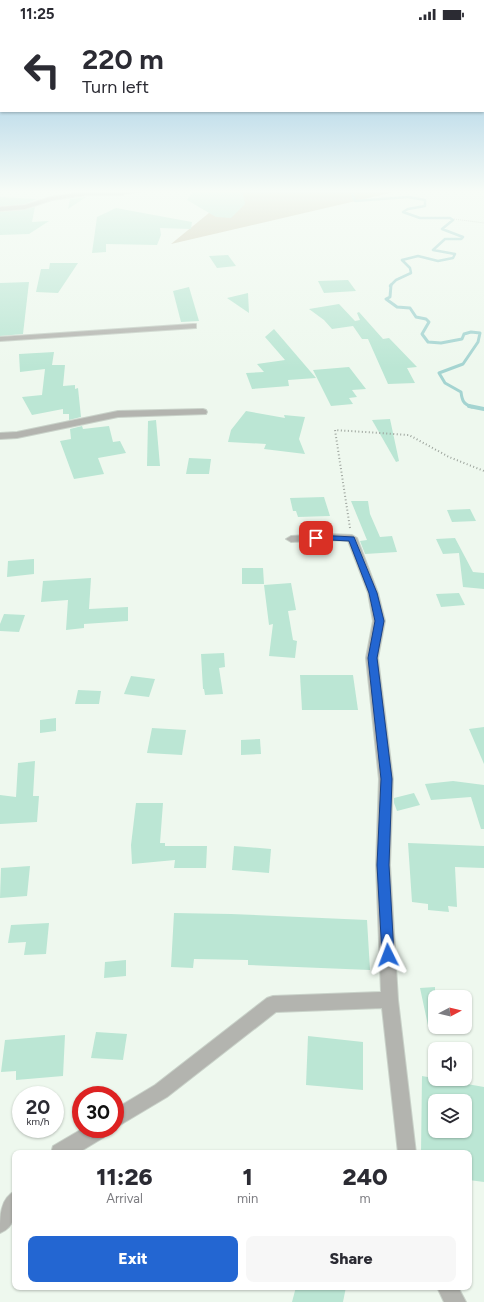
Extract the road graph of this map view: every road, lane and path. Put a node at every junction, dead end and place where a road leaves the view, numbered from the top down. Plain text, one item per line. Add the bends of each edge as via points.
1 (192, 326) dead end
2 (0, 339) edge
3 (203, 412) dead end
4 (0, 436) edge
5 (484, 471) edge
6 (352, 538) junction
7 (291, 539) dead end
8 (390, 1000) junction
9 (124, 1114) edge
10 (84, 1138) edge
11 (65, 1150) edge
12 (407, 1150) edge
13 (12, 1205) edge
14 (0, 1223) edge
15 (449, 1290) edge
16 (455, 1302) edge

1 - 2 street
3 - 4 street via 118,414 17,435
5 - 6 path via 409,435 336,430
6 - 7 street
6 - 8 street via 373,593 379,621 372,658 386,779 383,865
8 - 9 street via 273,1004 161,1091
8 - 12 street
10 - 11 street
13 - 14 street
15 - 16 street

